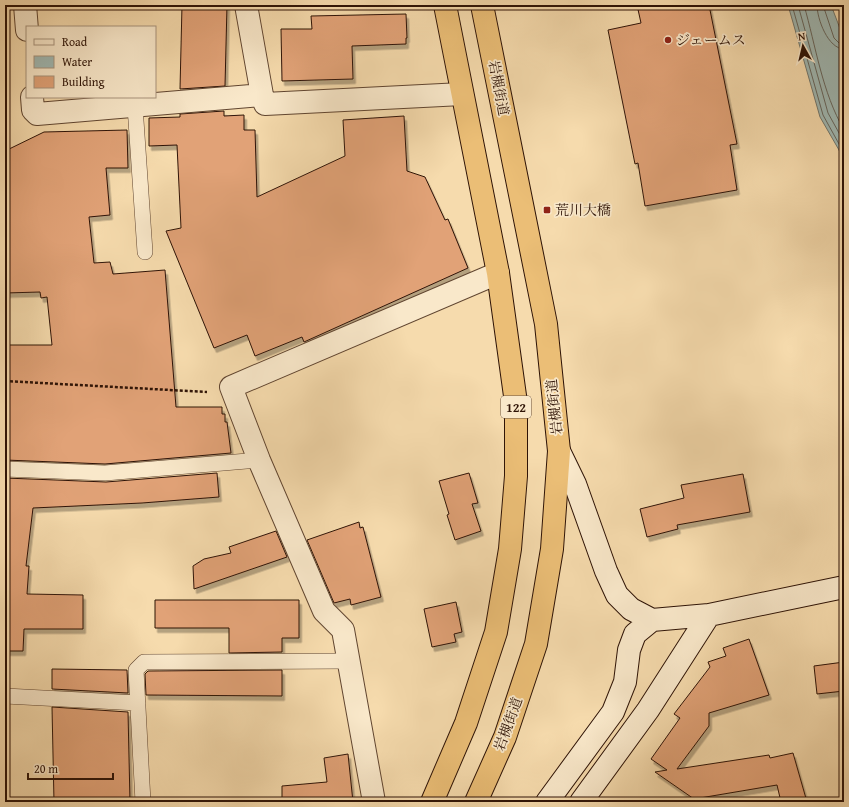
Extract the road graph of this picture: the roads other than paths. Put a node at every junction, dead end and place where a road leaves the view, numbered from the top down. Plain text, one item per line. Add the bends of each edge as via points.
1 (25, 5) edge
2 (246, 5) edge
3 (444, 5) edge
4 (482, 5) edge
5 (27, 26) edge
6 (462, 94) junction
7 (262, 95) junction
8 (32, 98) edge
9 (135, 106) junction
10 (144, 252) dead end
11 (498, 272) junction
12 (559, 451) junction
13 (259, 460) junction
14 (5, 470) edge
15 (844, 587) edge
16 (709, 615) junction
17 (652, 620) junction
18 (348, 661) junction
19 (5, 696) edge
20 (138, 703) junction
21 (143, 802) edge
22 (374, 802) edge
23 (432, 802) edge
24 (476, 802) edge
25 (547, 802) edge
26 (581, 802) edge

1 - 5 street
2 - 7 street
3 - 6 highway, 122
4 - 12 highway, 岩槻街道 via 546,324
6 - 7 street via 265,104
6 - 11 highway, 122
7 - 9 street
8 - 9 street via 33,110 37,114
9 - 10 lane
11 - 13 street via 231,387
11 - 23 highway, 122 via 516,403 516,476 510,549 496,632 466,723
12 - 17 street via 575,484 606,571 618,595 631,609
12 - 24 highway, 岩槻街道 via 552,549 536,644 504,737
13 - 14 lane via 105,473
13 - 18 street via 324,611 343,630
15 - 16 street
16 - 17 street
16 - 26 street via 648,710
17 - 25 street via 635,634 629,650 625,682 613,712
18 - 20 lane via 144,662 136,670
18 - 22 street
19 - 20 lane
20 - 21 lane

